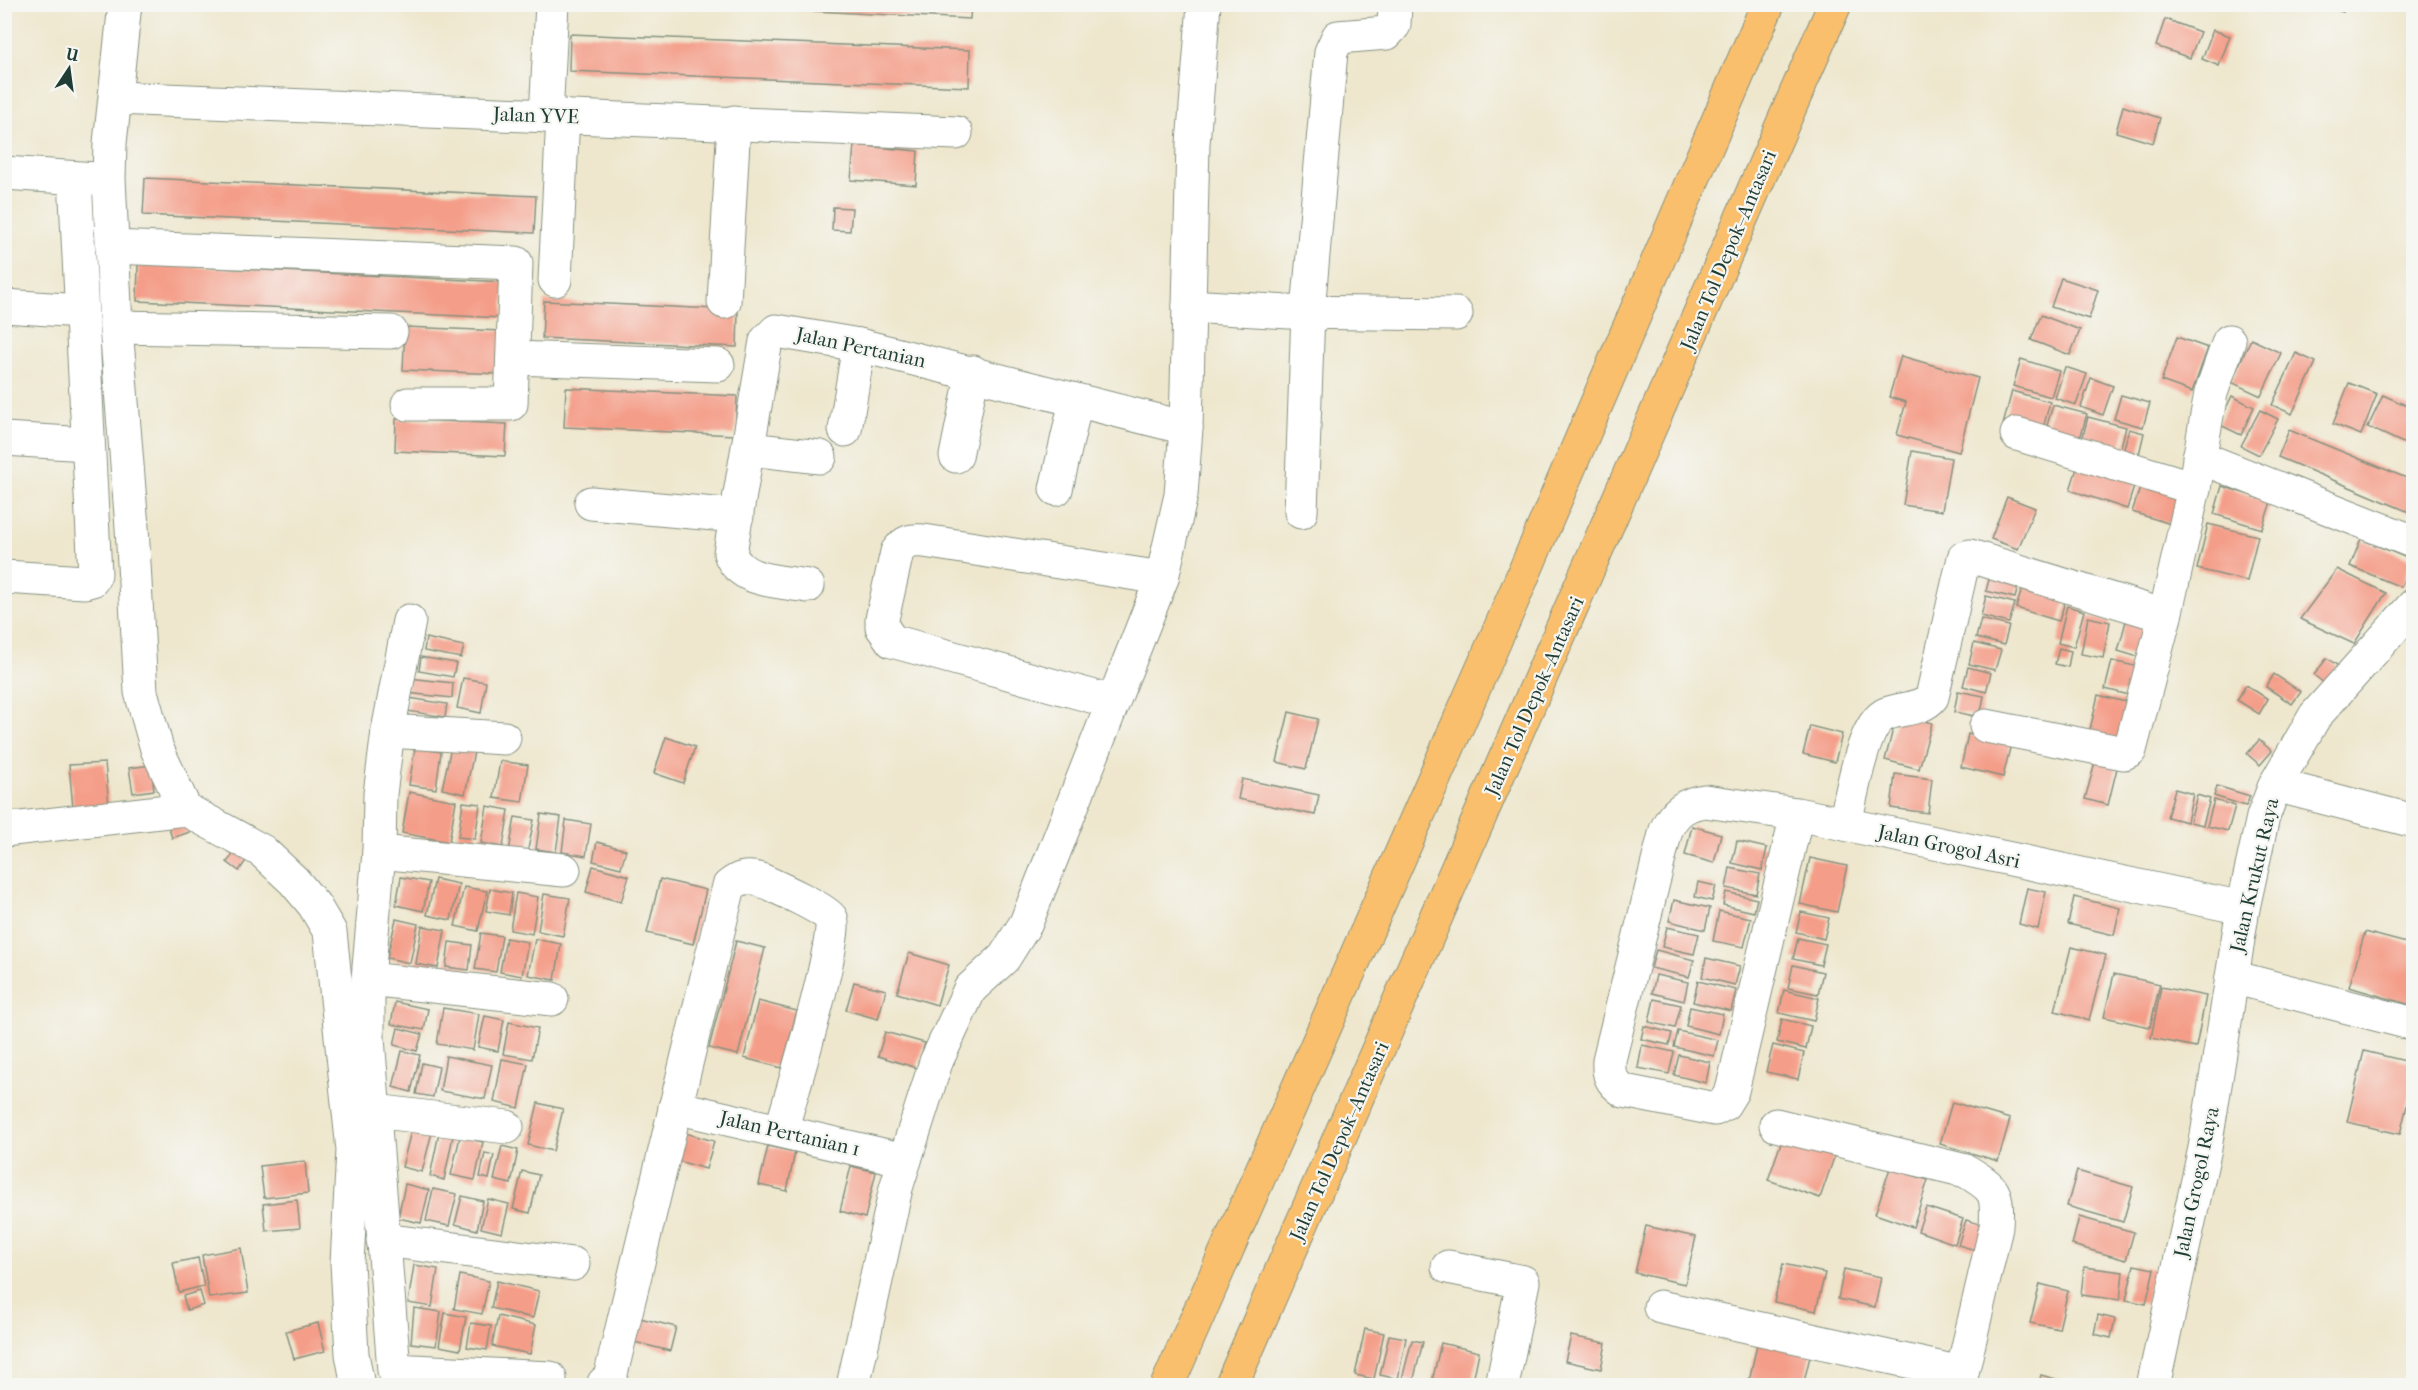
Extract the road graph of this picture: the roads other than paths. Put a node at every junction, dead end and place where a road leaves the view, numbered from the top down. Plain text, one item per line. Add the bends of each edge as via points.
1 (125, 4) edge
2 (552, 4) edge
3 (1204, 4) edge
4 (1395, 4) edge
5 (1768, 4) edge
6 (1834, 4) edge
7 (116, 98) junction
8 (555, 116) junction
9 (734, 122) junction
10 (956, 133) dead end
11 (4, 173) edge
12 (75, 178) junction
13 (109, 178) junction
14 (112, 247) junction
15 (555, 280) dead end
16 (724, 302) dead end
17 (4, 306) edge
18 (1189, 306) junction
19 (81, 311) junction
20 (1308, 311) junction
21 (1456, 314) dead end
22 (116, 327) junction
23 (391, 332) dead end
24 (2229, 341) dead end
25 (859, 345) junction
26 (513, 358) junction
27 (718, 365) dead end
28 (973, 372) junction
29 (1076, 401) junction
30 (408, 404) dead end
31 (1186, 428) junction
32 (845, 430) dead end
33 (2017, 434) dead end
34 (4, 439) edge
35 (87, 444) junction
36 (749, 449) junction
37 (956, 456) dead end
38 (820, 457) dead end
39 (2197, 472) junction
40 (1056, 489) dead end
41 (591, 503) dead end
42 (1301, 512) dead end
43 (737, 516) junction
44 (2414, 542) edge
45 (4, 577) edge
46 (1162, 578) junction
47 (808, 586) dead end
48 (2414, 605) edge
49 (2165, 616) junction
50 (409, 621) dead end
51 (1113, 702) junction
52 (1986, 726) dead end
53 (388, 731) junction
54 (504, 738) dead end
55 (2275, 784) junction
56 (184, 809) junction
57 (1797, 814) junction
58 (2414, 821) edge
59 (1845, 824) junction
60 (4, 830) edge
61 (379, 852) junction
62 (564, 870) dead end
63 (2243, 908) junction
64 (2232, 977) junction
65 (368, 980) junction
66 (552, 999) dead end
67 (2414, 1024) edge
68 (675, 1107) junction
69 (375, 1111) junction
70 (1776, 1125) dead end
71 (507, 1127) dead end
72 (781, 1131) junction
73 (905, 1160) junction
74 (383, 1240) junction
75 (573, 1264) dead end
76 (1448, 1267) dead end
77 (1660, 1307) dead end
78 (387, 1378) edge
79 (550, 1378) dead end
80 (1960, 1379) edge
81 (604, 1383) dead end
82 (358, 1386) edge
83 (853, 1386) edge
84 (1167, 1386) edge
85 (1231, 1386) edge
86 (1502, 1386) edge
87 (2153, 1386) edge

1 - 7 street
2 - 8 street
3 - 18 street via 1193,144
4 - 20 street via 1394,25 1387,33 1338,37 1332,45
5 - 84 highway via 1503,622
6 - 85 highway, Jalan Tol Depok–Antasari
7 - 8 street, Jalan YVE
7 - 13 street
8 - 9 street, Jalan YVE
8 - 15 street
9 - 10 street, Jalan YVE
9 - 16 street
11 - 12 street
12 - 13 street
12 - 19 street
13 - 14 street
14 - 22 street
14 - 26 street via 516,263
17 - 19 street
18 - 20 street
18 - 31 street
19 - 35 street
20 - 21 street
20 - 42 street
22 - 23 street
22 - 56 street via 141,692 157,749
24 - 39 street via 2211,393
25 - 28 street, Jalan Pertanian
25 - 32 street
25 - 36 street, Jalan Pertanian via 783,330 770,335 764,349
26 - 27 street
26 - 30 street via 511,404
28 - 29 street, Jalan Pertanian
28 - 37 street
29 - 31 street, Jalan Pertanian
29 - 40 street
31 - 46 street via 1181,495
33 - 39 street
34 - 35 street
35 - 45 street via 95,574 92,580
36 - 38 street
36 - 43 street, Jalan Pertanian
39 - 44 street
39 - 49 street
41 - 43 street
43 - 47 street, Jalan Pertanian via 730,554 734,565 751,576
46 - 51 street
46 - 51 street via 924,541 912,540 897,552 882,619 882,627 892,641
48 - 55 street, Jalan Krukut Raya via 2315,716
49 - 52 street via 2130,750 2124,753
49 - 59 street via 1970,556 1964,558 1932,697 1923,705 1887,714 1873,724
50 - 53 street
51 - 73 street via 1026,923 1014,946 970,989 960,1005 936,1062
53 - 54 street
53 - 61 street via 380,794
55 - 58 street
55 - 63 street, Jalan Krukut Raya via 2263,817
56 - 60 street
56 - 82 street via 262,851 315,905 330,932 353,1150 347,1263 352,1354
57 - 57 street, Jalan Grogol Asri via 1705,801 1692,802 1672,818 1609,1060 1608,1073 1624,1091 1715,1109 1724,1104 1732,1091
57 - 59 street, Jalan Grogol Asri
59 - 63 street, Jalan Grogol Asri
61 - 62 street
61 - 65 street
63 - 64 street, Jalan Krukut Raya
64 - 67 street
64 - 87 street, Jalan Grogol Raya via 2205,1148
65 - 66 street
65 - 69 street via 368,1038
68 - 72 street, Jalan Pertanian 1
68 - 72 street via 729,886 749,876 827,913 834,926
68 - 81 street via 610,1378
69 - 71 street
69 - 74 street
70 - 80 street via 1966,1171 1986,1183 1997,1200 1996,1227
72 - 73 street, Jalan Pertanian 1
73 - 83 street
74 - 75 street
74 - 78 street
76 - 86 street via 1523,1282
77 - 80 street
78 - 79 street via 420,1370

